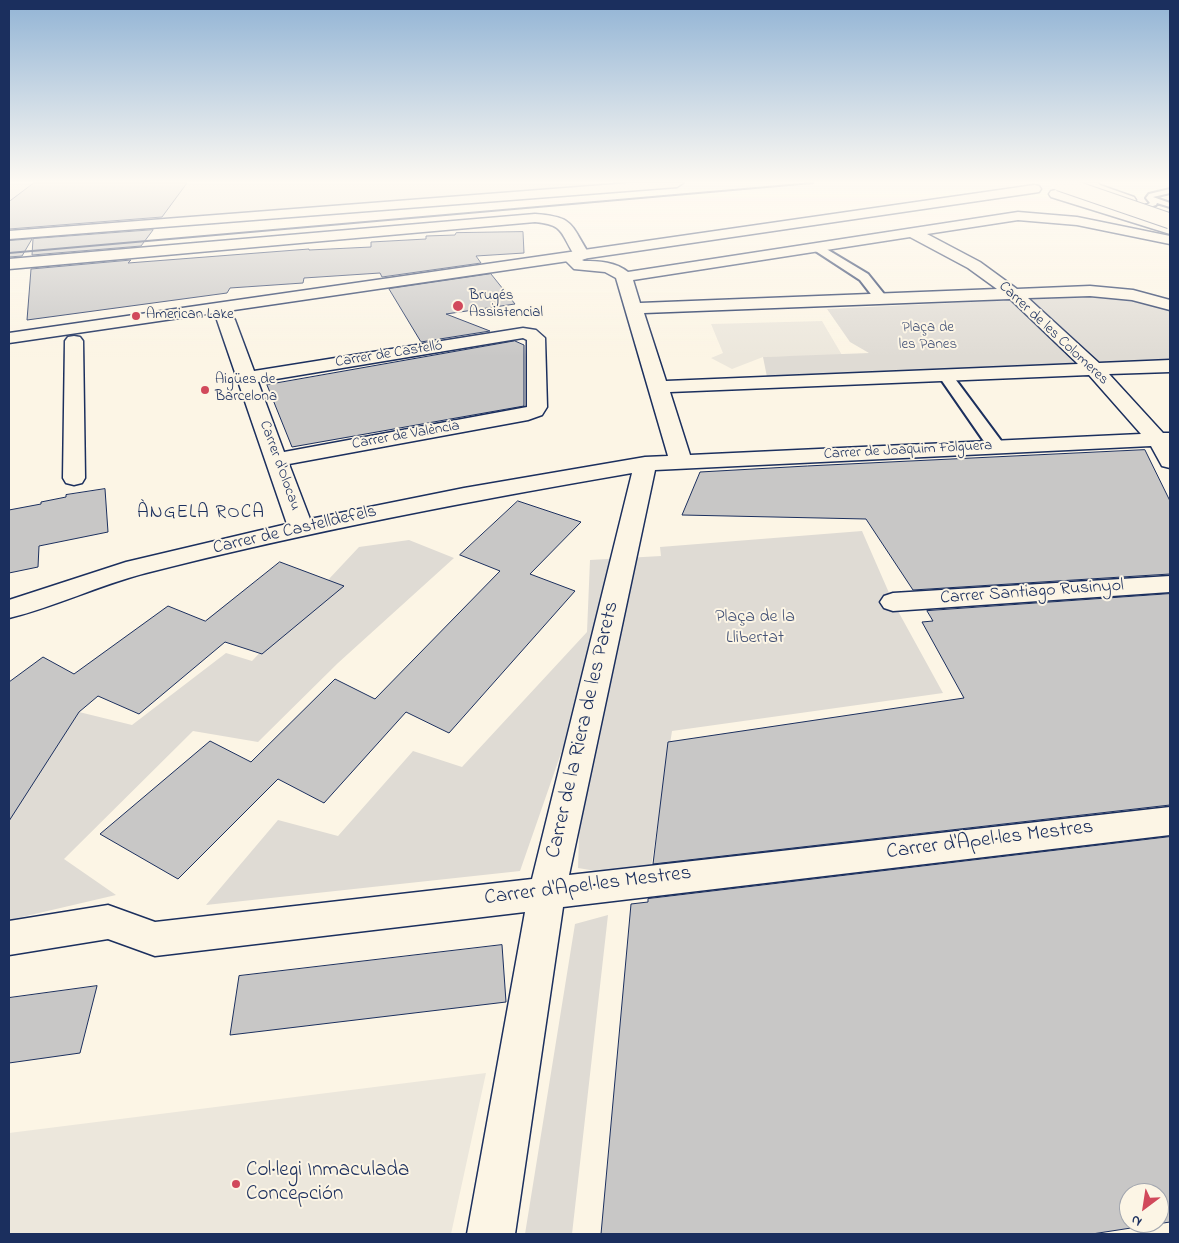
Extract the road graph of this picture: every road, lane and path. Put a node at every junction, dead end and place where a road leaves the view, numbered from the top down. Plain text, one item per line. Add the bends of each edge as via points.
1 (272, 241) edge
2 (574, 241) edge
3 (695, 241) edge
4 (862, 241) edge
5 (928, 241) edge
6 (818, 248) junction
7 (577, 259) junction
8 (9, 264) edge
9 (624, 277) junction
10 (1015, 294) junction
11 (882, 299) junction
12 (1170, 305) edge
13 (634, 308) junction
14 (226, 320) junction
15 (67, 336) junction
16 (9, 338) edge
17 (1170, 366) edge
18 (1094, 369) junction
19 (945, 375) junction
20 (247, 378) junction
21 (658, 387) junction
22 (535, 411) joint
23 (1164, 439) edge
24 (996, 446) junction
25 (276, 460) junction
26 (1170, 461) edge
27 (680, 462) junction
28 (646, 464) junction
29 (74, 478) dead end
30 (301, 528) junction
31 (1170, 584) edge
32 (893, 602) dead end
33 (9, 609) edge
34 (1170, 821) edge
35 (547, 892) junction
36 (9, 938) edge
37 (491, 1234) edge

1 - 8 street
2 - 7 street
3 - 7 street
4 - 6 street
5 - 10 street, Carrer de les Colomeres via 974,265
6 - 9 street
6 - 11 street via 864,277
7 - 9 street via 619,272
7 - 14 street
7 - 15 street
9 - 13 street
10 - 11 street
10 - 12 street via 1090,291 1133,295
10 - 18 street, Carrer de les Colomeres
11 - 13 street
13 - 21 street
14 - 15 street
14 - 20 street, Carrer d'Olocau
15 - 16 street
15 - 29 street
17 - 18 street
18 - 19 street
18 - 23 street, Carrer de les Colomeres
19 - 21 street
19 - 24 street
20 - 22 street, Carrer de Castelló via 523,333 536,338
20 - 25 street, Carrer d'Olocau
21 - 27 street
22 - 25 street, Carrer de València
23 - 24 street, Carrer de Joaquim Folguera
23 - 26 street, Carrer de les Colomeres
24 - 27 street, Carrer de Joaquim Folguera
25 - 30 street, Carrer d'Olocau
27 - 28 street, Carrer de Joaquim Folguera
28 - 30 street, Carrer de Castelldefels via 464,495
28 - 35 street, Carrer de la Riera de les Parets
30 - 33 street, Carrer de Castelldefels via 136,568
31 - 32 street, Carrer Santiago Rusinyol
34 - 35 street, Carrer d'Apel·les Mestres
35 - 36 street, Carrer d'Apel·les Mestres via 155,938 108,922
35 - 37 street, Carrer de la Riera de les Parets

